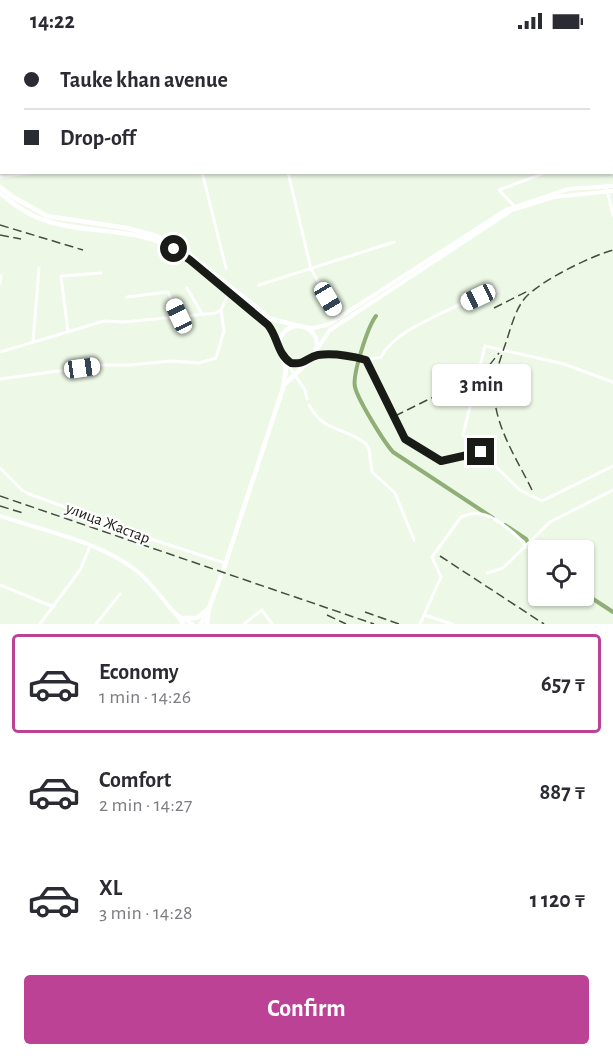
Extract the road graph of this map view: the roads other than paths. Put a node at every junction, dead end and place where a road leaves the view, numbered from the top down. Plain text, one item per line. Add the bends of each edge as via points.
1 (21, 174) edge
2 (202, 174) edge
3 (288, 174) edge
4 (542, 174) edge
5 (0, 177) edge
6 (0, 186) edge
7 (613, 186) edge
8 (609, 189) edge
9 (0, 194) edge
10 (12, 199) junction
11 (515, 207) junction
12 (613, 215) edge
13 (394, 242) dead end
14 (39, 268) dead end
15 (226, 268) dead end
16 (311, 268) junction
17 (101, 273) dead end
18 (1, 276) edge
19 (0, 283) edge
20 (259, 285) dead end
21 (187, 288) dead end
22 (229, 292) junction
23 (127, 297) dead end
24 (478, 297) junction
25 (221, 310) junction
26 (202, 314) junction
27 (260, 314) junction
28 (179, 316) junction
29 (339, 317) junction
30 (302, 326) junction
31 (68, 332) junction
32 (33, 342) junction
33 (0, 352) edge
34 (282, 354) junction
35 (313, 356) junction
36 (366, 360) junction
37 (295, 374) junction
38 (0, 379) edge
39 (613, 382) edge
40 (283, 388) junction
41 (307, 399) dead end
42 (309, 405) dead end
43 (481, 452) junction
44 (613, 466) edge
45 (0, 468) edge
46 (613, 490) edge
47 (0, 516) edge
48 (414, 540) dead end
49 (90, 546) junction
50 (526, 547) junction
51 (224, 565) joint
52 (487, 573) dead end
53 (221, 576) dead end
54 (0, 585) edge
55 (120, 594) dead end
56 (54, 607) junction
57 (209, 608) junction
58 (424, 615) junction
59 (183, 621) edge
60 (208, 622) edge
61 (40, 624) edge
62 (96, 624) edge
63 (192, 624) edge
64 (201, 624) edge
65 (244, 624) edge
66 (272, 624) edge
67 (420, 624) edge
68 (452, 624) edge

1 - 5 street
2 - 15 street
3 - 16 street
4 - 11 street via 499,190
6 - 10 main road
7 - 8 main road
8 - 11 main road via 568,189
8 - 12 street
8 - 35 main road via 554,197 512,210 330,330
9 - 10 main road
10 - 22 main road via 47,222 159,242 190,260
10 - 27 main road via 47,216 158,236 188,253
11 - 29 main road
13 - 16 street
14 - 32 street
16 - 20 street
16 - 29 street
17 - 31 street via 61,276
18 - 19 street
21 - 26 street
22 - 25 street
22 - 27 main road
23 - 28 street via 168,291
24 - 24 street via 495,285 498,291 488,294
24 - 36 street via 423,323 387,346 381,357
25 - 26 street
25 - 38 street via 224,331 216,358 198,363 102,365
26 - 28 street
27 - 30 main road
27 - 34 main road
28 - 31 street via 104,321
29 - 30 main road via 322,327
30 - 34 main road via 286,330 279,343
30 - 35 main road via 315,336
31 - 32 street
32 - 33 street
34 - 35 main road via 298,364
34 - 37 street
34 - 40 main road via 286,369
35 - 36 street via 329,354
35 - 37 main road
36 - 43 street via 405,439 441,461
37 - 40 main road
37 - 41 street
39 - 43 street via 564,364 485,346 463,435
40 - 51 main road
42 - 48 street via 321,422 366,444 372,472 395,493
43 - 44 street via 520,490 542,501
45 - 51 street, улица Жастар via 29,494
46 - 50 street via 550,522
47 - 49 main road
49 - 56 street via 80,570
49 - 59 main road via 139,573
50 - 52 street via 502,568
50 - 58 street via 506,527 485,515 461,517 432,557 441,577
53 - 57 main road
54 - 56 street
55 - 62 street
56 - 61 street
57 - 59 main road via 197,618
57 - 60 main road
57 - 64 main road
58 - 67 street
58 - 68 street
59 - 63 main road
65 - 66 street via 262,610

